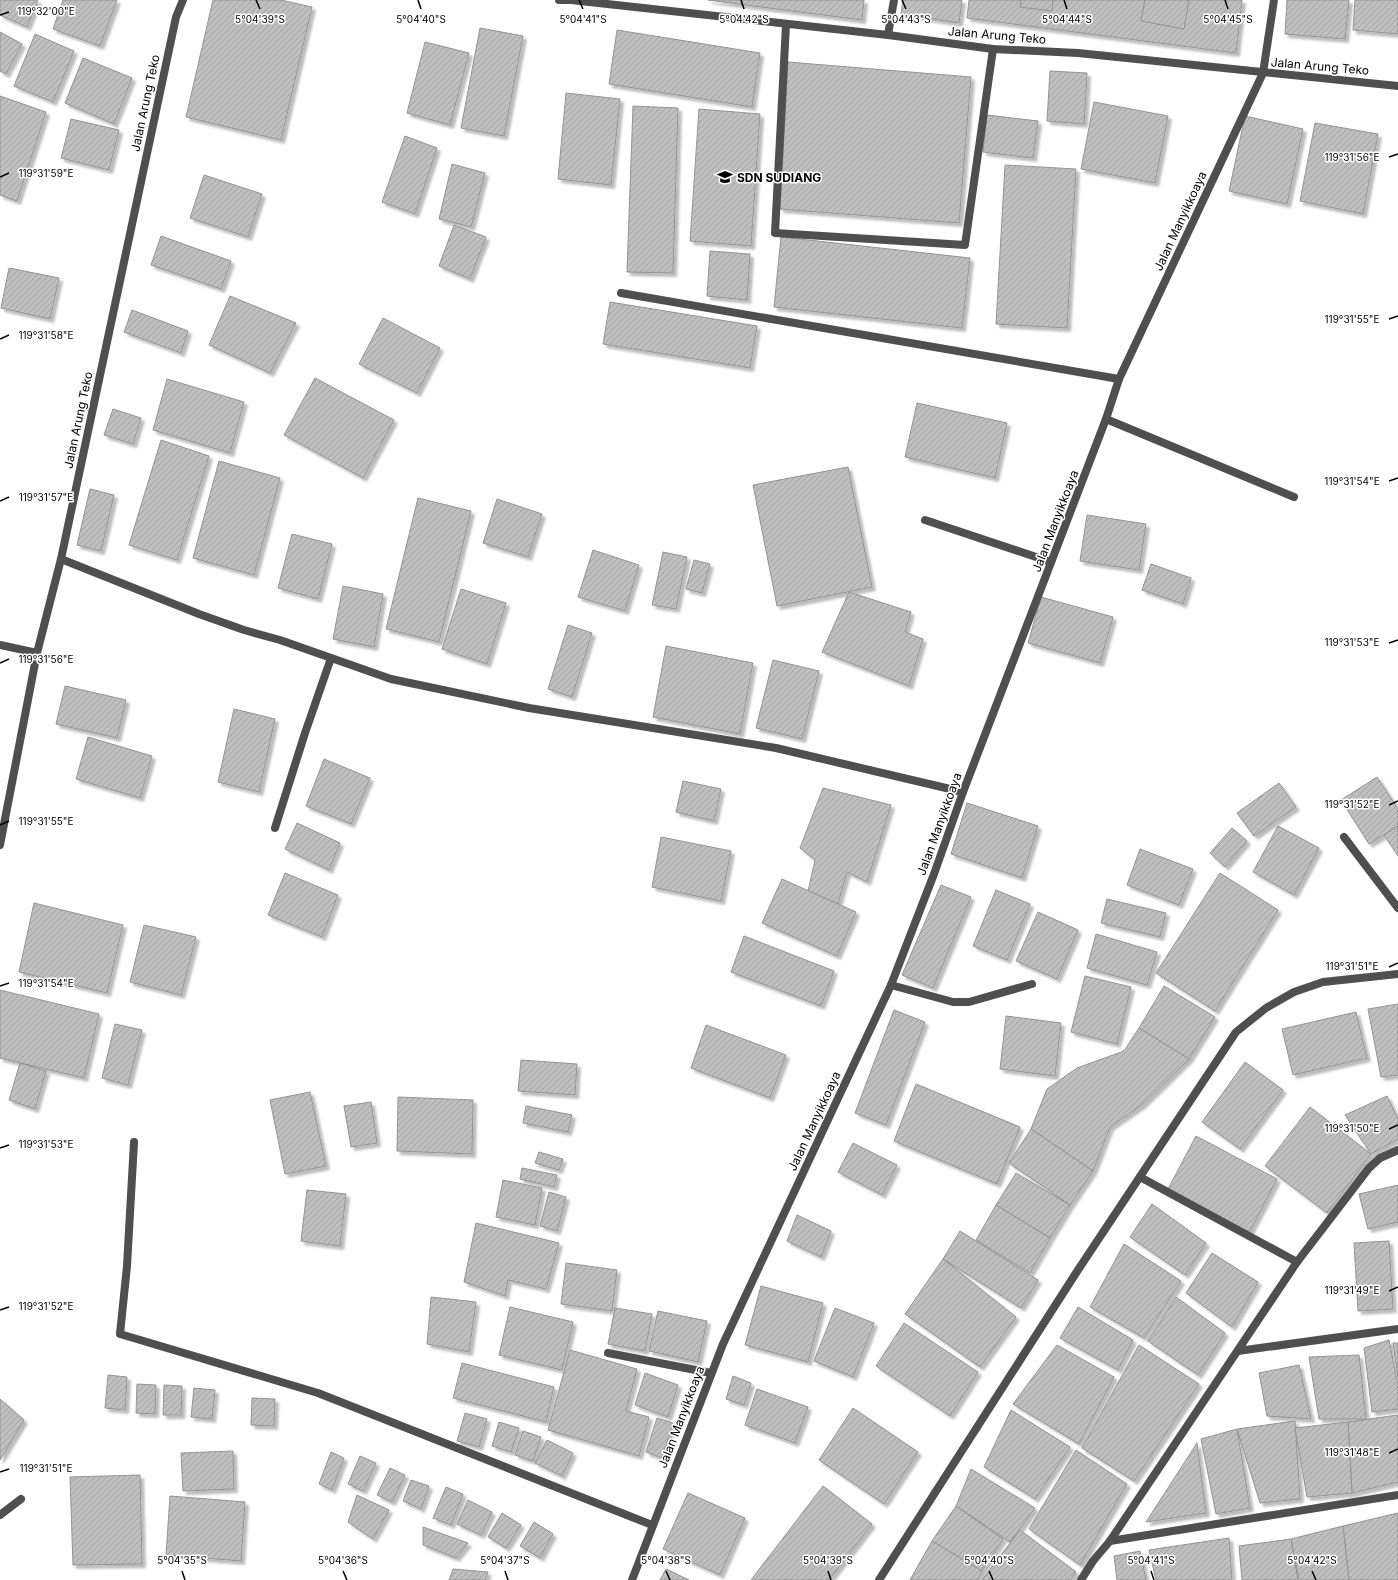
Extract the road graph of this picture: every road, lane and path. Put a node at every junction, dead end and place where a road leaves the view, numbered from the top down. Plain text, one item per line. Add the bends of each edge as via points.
1 (183, 0) edge
2 (559, 0) edge
3 (571, 0) edge
4 (894, 0) edge
5 (1274, 0) edge
6 (786, 25) junction
7 (888, 36) junction
8 (993, 49) junction
9 (1263, 73) junction
10 (1398, 86) edge
11 (621, 293) dead end
12 (1118, 379) junction
13 (1106, 419) junction
14 (1294, 496) dead end
15 (925, 520) dead end
16 (61, 559) junction
17 (1051, 562) junction
18 (0, 645) edge
19 (37, 653) junction
20 (331, 658) junction
21 (963, 792) junction
22 (275, 828) dead end
23 (1344, 837) dead end
24 (0, 845) edge
25 (1398, 908) edge
26 (1398, 974) edge
27 (1032, 984) dead end
28 (891, 985) junction
29 (134, 1142) dead end
30 (1398, 1150) edge
31 (1140, 1177) junction
32 (1297, 1262) junction
33 (1398, 1329) edge
34 (1238, 1351) junction
35 (608, 1353) dead end
36 (711, 1373) junction
37 (1398, 1495) edge
38 (21, 1499) dead end
39 (0, 1515) edge
40 (652, 1525) junction
41 (1110, 1541) junction
42 (632, 1580) edge
43 (879, 1580) edge
44 (1081, 1580) edge

1 - 16 street, Jalan Arung Teko via 176,17
2 - 3 street, Jalan Arung Teko
3 - 6 street, Jalan Arung Teko
4 - 7 street
5 - 9 street, Jalan Manyikkoaya
6 - 7 street, Jalan Arung Teko
6 - 8 street via 775,233 965,245
7 - 8 street, Jalan Arung Teko
8 - 9 street, Jalan Arung Teko via 1078,53
9 - 10 street, Jalan Arung Teko
9 - 12 street, Jalan Manyikkoaya
11 - 12 street
12 - 13 street, Jalan Manyikkoaya
13 - 14 street
13 - 17 street, Jalan Manyikkoaya
15 - 17 street
16 - 19 street, Jalan Arung Teko
16 - 20 street via 199,614
17 - 21 street, Jalan Manyikkoaya
18 - 19 street
19 - 24 street, Jalan Arung Teko
20 - 21 street via 391,680 528,708 776,748
20 - 22 street via 304,733
21 - 28 street, Jalan Manyikkoaya
23 - 25 street
26 - 31 street via 1323,982 1294,992 1266,1008 1236,1032
27 - 28 street via 969,1002 953,1002
28 - 36 street, Jalan Manyikkoaya via 722,1344
29 - 40 street via 127,1266 120,1334 318,1393
30 - 32 street via 1380,1158 1369,1168
31 - 32 street
31 - 43 street
32 - 34 street
33 - 34 street
34 - 41 street
35 - 36 street
36 - 40 street, Jalan Manyikkoaya
37 - 41 street
38 - 39 street
40 - 42 street, Jalan Manyikkoaya
41 - 44 street

